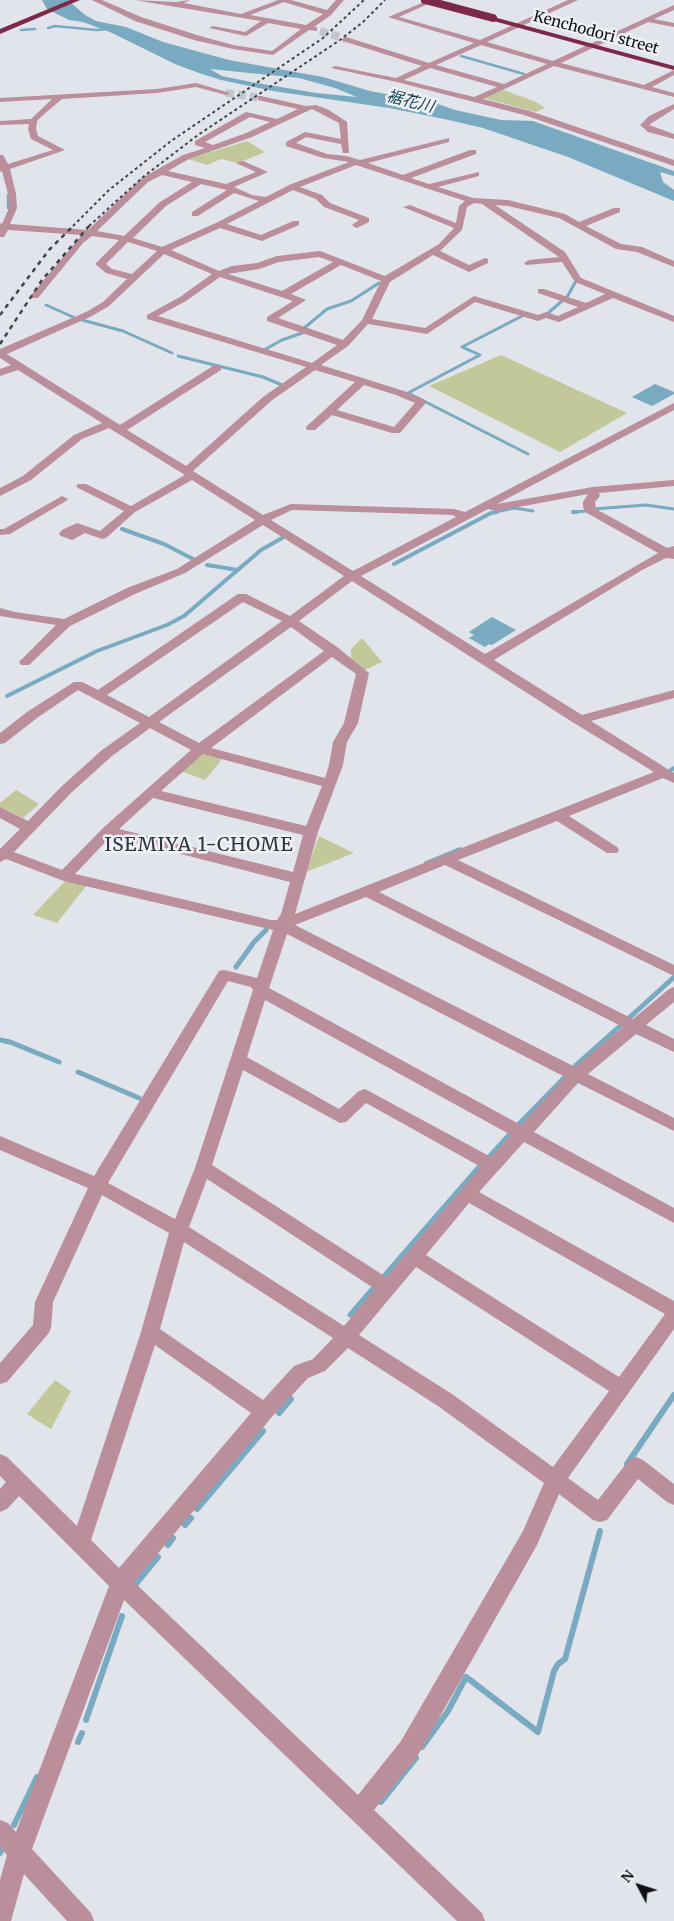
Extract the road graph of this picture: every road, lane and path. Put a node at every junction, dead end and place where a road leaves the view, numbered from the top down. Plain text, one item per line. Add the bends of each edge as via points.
1 (76, 0) edge
2 (96, 0) edge
3 (138, 0) edge
4 (186, 0) edge
5 (284, 0) edge
6 (340, 0) edge
7 (574, 0) edge
8 (425, 2) edge
9 (548, 2) dead end
10 (176, 4) junction
11 (562, 6) junction
12 (674, 7) edge
13 (328, 13) junction
14 (243, 16) junction
15 (268, 20) junction
16 (648, 20) junction
17 (674, 25) edge
18 (517, 26) junction
19 (213, 28) dead end
20 (310, 28) junction
21 (320, 31) tunnel mouth
22 (0, 32) edge
23 (346, 39) tunnel mouth
24 (478, 42) junction
25 (591, 46) junction
26 (553, 63) junction
27 (428, 65) junction
28 (335, 68) dead end
29 (674, 68) edge
30 (674, 72) edge
31 (397, 80) junction
32 (504, 86) junction
33 (646, 87) junction
34 (226, 93) tunnel mouth
35 (674, 94) edge
36 (59, 98) junction
37 (261, 98) tunnel mouth
38 (476, 99) junction
39 (0, 100) edge
40 (674, 106) edge
41 (306, 108) junction
42 (33, 121) junction
43 (276, 121) junction
44 (0, 123) edge
45 (674, 137) edge
46 (446, 140) dead end
47 (344, 142) junction
48 (216, 148) junction
49 (473, 152) dead end
50 (0, 157) edge
51 (346, 158) junction
52 (357, 162) junction
53 (240, 163) dead end
54 (674, 163) edge
55 (2, 168) edge
56 (162, 172) junction
57 (476, 174) dead end
58 (402, 178) junction
59 (199, 181) junction
60 (292, 187) junction
61 (429, 188) junction
62 (230, 189) junction
63 (0, 194) edge
64 (12, 194) junction
65 (269, 200) junction
66 (472, 200) junction
67 (485, 202) junction
68 (407, 207) dead end
69 (616, 212) dead end
70 (195, 214) dead end
71 (376, 216) dead end
72 (366, 220) junction
73 (296, 223) dead end
74 (218, 225) junction
75 (356, 225) dead end
76 (581, 225) junction
77 (3, 226) edge
78 (459, 227) junction
79 (90, 233) junction
80 (0, 236) edge
81 (128, 238) junction
82 (163, 250) junction
83 (434, 252) junction
84 (564, 259) junction
85 (485, 261) dead end
86 (340, 262) junction
87 (529, 263) dead end
88 (674, 264) edge
89 (219, 274) junction
90 (134, 278) junction
91 (386, 280) junction
92 (542, 291) dead end
93 (283, 294) junction
94 (614, 294) junction
95 (35, 296) dead end
96 (587, 307) junction
97 (674, 319) edge
98 (366, 321) junction
99 (344, 344) junction
100 (0, 353) edge
101 (18, 366) junction
102 (217, 368) dead end
103 (314, 368) junction
104 (0, 373) edge
105 (362, 381) junction
106 (674, 406) edge
107 (331, 411) junction
108 (111, 423) junction
109 (121, 428) junction
110 (311, 428) dead end
111 (190, 473) junction
112 (674, 483) edge
113 (82, 486) dead end
114 (593, 490) junction
115 (0, 493) edge
116 (62, 499) dead end
117 (488, 505) junction
118 (131, 510) junction
119 (466, 516) junction
120 (263, 520) junction
121 (84, 529) dead end
122 (0, 532) edge
123 (671, 553) edge
124 (352, 576) junction
125 (0, 612) edge
126 (291, 621) junction
127 (66, 623) junction
128 (333, 650) junction
129 (486, 660) junction
130 (25, 662) dead end
131 (674, 694) edge
132 (99, 695) junction
133 (579, 720) junction
134 (150, 721) junction
135 (0, 740) edge
136 (200, 749) junction
137 (669, 776) edge
138 (328, 783) junction
139 (150, 793) junction
140 (0, 812) edge
141 (560, 816) junction
142 (28, 827) junction
143 (108, 832) junction
144 (311, 832) junction
145 (612, 850) dead end
146 (2, 855) edge
147 (444, 859) junction
148 (64, 876) junction
149 (298, 878) junction
150 (367, 892) junction
151 (282, 925) junction
152 (674, 972) edge
153 (261, 991) junction
154 (674, 993) edge
155 (633, 1026) junction
156 (674, 1046) edge
157 (239, 1060) junction
158 (576, 1076) junction
159 (674, 1125) edge
160 (524, 1133) junction
161 (0, 1143) edge
162 (493, 1166) junction
163 (203, 1168) junction
164 (98, 1184) junction
165 (467, 1194) junction
166 (674, 1216) edge
167 (179, 1230) junction
168 (414, 1256) junction
169 (388, 1288) junction
170 (674, 1310) edge
171 (674, 1315) edge
172 (150, 1332) junction
173 (345, 1338) junction
174 (0, 1376) edge
175 (622, 1389) junction
176 (264, 1412) junction
177 (0, 1463) edge
178 (555, 1480) junction
179 (19, 1482) junction
180 (674, 1496) edge
181 (0, 1503) edge
182 (78, 1542) junction
183 (120, 1583) junction
184 (359, 1812) junction
185 (0, 1831) edge
186 (19, 1854) junction
187 (0, 1920) edge
188 (472, 1920) edge
189 (83, 1921) edge

1 - 22 highway
2 - 20 street via 153,24 258,52 273,53
3 - 10 street
4 - 10 street
5 - 13 street
5 - 14 street
6 - 13 street
7 - 11 street
8 - 18 highway, Kenchodori street, bridge
8 - 24 street via 392,17
9 - 11 street
10 - 14 street
11 - 18 street
12 - 16 street
13 - 20 street
14 - 15 street
15 - 19 street via 246,34
15 - 20 street
16 - 17 street
16 - 25 street
18 - 24 street
18 - 25 highway, Kenchodori street
20 - 21 street
23 - 27 street
24 - 26 street
24 - 27 street
25 - 26 street
25 - 29 highway, Kenchodori street
26 - 32 street
26 - 33 street
27 - 31 street
27 - 32 street
28 - 31 street
30 - 33 street
31 - 38 street
32 - 38 street
33 - 35 street
34 - 36 street via 188,86
36 - 39 street
36 - 42 street
37 - 41 street
38 - 54 street
40 - 45 street via 644,125
41 - 43 street
41 - 47 street via 313,107 343,122
42 - 44 street
42 - 55 street via 34,137 61,150
43 - 48 street
43 - 48 street via 249,114 198,143
46 - 52 street
47 - 51 street
47 - 51 street via 305,134 289,144 326,156
48 - 56 street via 186,157
49 - 58 street
50 - 55 street
51 - 52 street
52 - 58 street
52 - 60 street
53 - 62 street via 264,172
55 - 64 street
56 - 59 street
56 - 79 street via 145,180
57 - 61 street
58 - 61 street
59 - 62 street
59 - 81 street via 163,204
60 - 65 street
60 - 72 street
61 - 66 street
62 - 65 street
62 - 70 street
63 - 64 street
64 - 77 street via 13,208
65 - 74 street
66 - 67 street
66 - 78 street via 463,206
67 - 76 street via 508,202 562,216
67 - 84 street via 562,254
68 - 78 street
69 - 76 street
71 - 72 street
72 - 75 street
73 - 74 street via 262,238
74 - 82 street
76 - 88 street via 619,247 639,250
77 - 79 street
77 - 80 street
78 - 83 street
79 - 81 street
79 - 95 street
81 - 82 street
81 - 90 street via 100,264 109,271
82 - 89 street
82 - 90 street
83 - 85 street via 469,269
83 - 91 street
84 - 87 street
84 - 94 street via 578,280
86 - 89 street via 320,254 278,259
86 - 91 street
86 - 93 street
89 - 93 street
89 - 103 street via 150,317
90 - 100 street via 106,304
91 - 98 street
92 - 96 street
93 - 99 street via 301,300 270,319
94 - 96 street
94 - 97 street
96 - 98 street via 559,319 546,315 538,318 474,299 427,332
98 - 99 street
99 - 103 street
100 - 101 street
101 - 104 street
101 - 108 street
102 - 109 street
103 - 105 street
103 - 111 street via 267,399
105 - 107 street
105 - 107 street via 421,402 396,431
106 - 117 street
107 - 110 street
108 - 109 street
108 - 115 street via 78,437 26,478
109 - 111 street
111 - 118 street
111 - 120 street
112 - 114 street
113 - 118 street
114 - 117 street via 505,507
114 - 123 street via 594,496 589,502 591,512
116 - 122 street via 6,532
117 - 119 street
118 - 121 street via 102,536
119 - 120 street via 454,512 297,506
119 - 124 street
120 - 124 street
120 - 127 street via 181,570
123 - 129 street
124 - 126 street
124 - 129 street
125 - 127 street
126 - 128 street
126 - 132 street via 242,597
126 - 134 street
127 - 130 street
128 - 136 street
128 - 138 street via 364,673 351,724 340,742
129 - 133 street
131 - 133 street
132 - 134 street
132 - 135 street via 78,685
133 - 137 street
134 - 136 street
134 - 142 street via 107,753
136 - 138 street
136 - 139 street
137 - 141 street
138 - 144 street
139 - 143 street
139 - 144 street
140 - 142 street
141 - 145 street
141 - 147 street
142 - 146 street
143 - 148 street
143 - 149 street
144 - 149 street
146 - 148 street
147 - 150 street
147 - 152 street
148 - 151 street via 270,925
149 - 151 street
150 - 151 street
150 - 155 street
151 - 153 street
151 - 158 street
153 - 157 street
153 - 160 street
153 - 164 street via 256,983 224,975
154 - 155 street
155 - 156 street
155 - 158 street
157 - 162 street via 340,1117 365,1095
157 - 163 street
158 - 159 street
158 - 160 street
160 - 162 street
160 - 166 street
161 - 164 street
162 - 165 street
163 - 167 street
163 - 169 street
164 - 167 street
164 - 174 street via 44,1302 42,1328
165 - 168 street
165 - 170 street
167 - 172 street
167 - 173 street
168 - 169 street
168 - 175 street
169 - 173 street
171 - 175 street
172 - 176 street
172 - 182 street via 85,1532
173 - 176 street via 319,1365 301,1372
173 - 178 street via 445,1400
175 - 178 street
176 - 183 street
177 - 179 street
178 - 180 street via 600,1513 636,1466
178 - 184 street via 530,1538 410,1749
179 - 181 street
179 - 182 street
182 - 183 street
183 - 184 street
183 - 186 street
184 - 188 street
185 - 186 street
186 - 187 street
186 - 189 street

